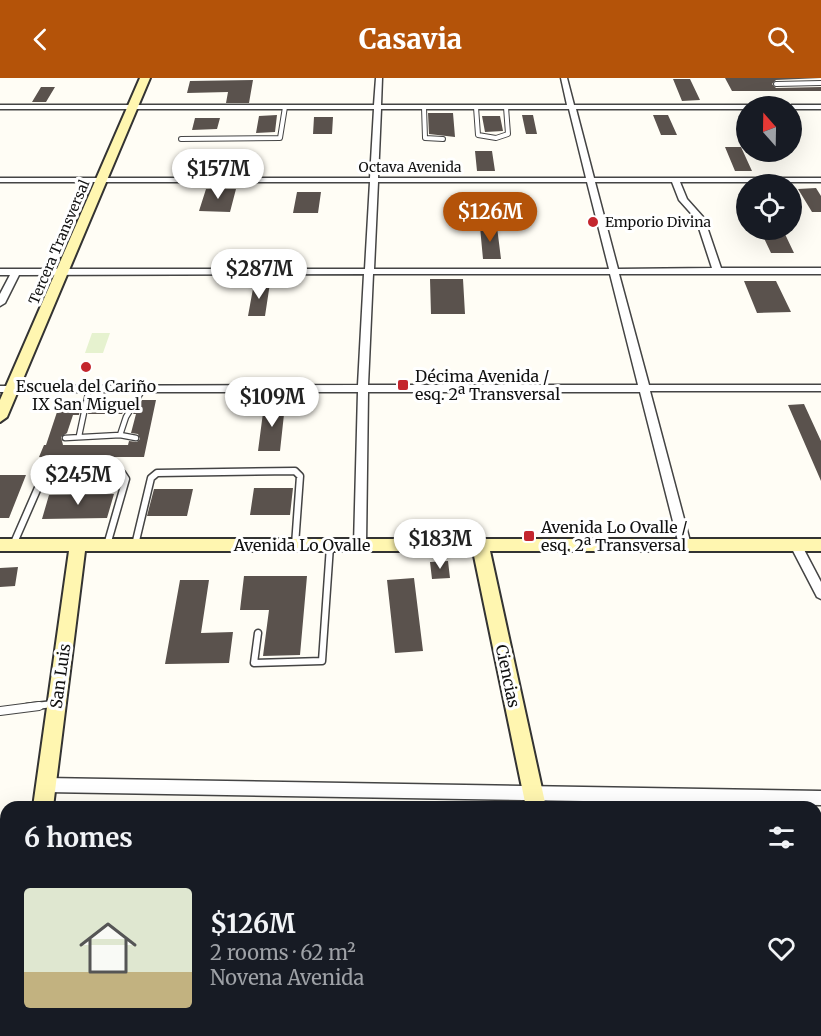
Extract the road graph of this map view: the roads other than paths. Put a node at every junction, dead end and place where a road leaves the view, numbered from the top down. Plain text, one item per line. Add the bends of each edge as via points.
1 (145, 78) edge
2 (379, 78) edge
3 (564, 78) edge
4 (821, 82) edge
5 (776, 84) dead end
6 (0, 107) edge
7 (133, 107) junction
8 (285, 107) junction
9 (378, 107) junction
10 (424, 107) junction
11 (476, 107) junction
12 (506, 107) junction
13 (571, 107) junction
14 (736, 107) edge
15 (802, 107) edge
16 (821, 107) edge
17 (181, 139) dead end
18 (443, 139) dead end
19 (0, 180) edge
20 (101, 180) junction
21 (374, 180) junction
22 (590, 180) junction
23 (675, 180) junction
24 (821, 180) edge
25 (369, 271) junction
26 (613, 271) junction
27 (717, 271) junction
28 (821, 271) edge
29 (0, 272) edge
30 (16, 272) junction
31 (63, 272) junction
32 (0, 303) edge
33 (821, 388) edge
34 (6, 389) edge
35 (88, 389) junction
36 (143, 389) junction
37 (363, 389) junction
38 (644, 389) junction
39 (0, 417) edge
40 (120, 435) junction
41 (79, 436) junction
42 (65, 438) dead end
43 (136, 438) dead end
44 (6, 545) edge
45 (78, 545) junction
46 (107, 545) junction
47 (135, 545) junction
48 (295, 545) junction
49 (330, 545) junction
50 (360, 545) junction
51 (480, 545) junction
52 (685, 545) junction
53 (796, 545) junction
54 (821, 545) edge
55 (821, 594) edge
56 (258, 633) dead end
57 (56, 704) junction
58 (0, 711) edge
59 (46, 785) junction
60 (821, 798) edge
61 (535, 800) edge
62 (44, 801) edge

1 - 7 street, Tercera Transversal
2 - 9 street
3 - 13 street
4 - 5 lane
6 - 7 street
7 - 8 street
7 - 20 street, Tercera Transversal
8 - 9 street
8 - 17 lane via 280,138
9 - 10 street
9 - 21 street
10 - 11 street
10 - 18 lane via 425,138
11 - 12 street
11 - 12 lane via 478,135 496,138 508,134
12 - 13 street
13 - 14 street
13 - 22 street
15 - 16 street
19 - 20 street, Octava Avenida
20 - 21 street, Octava Avenida
20 - 31 street, Tercera Transversal
21 - 22 street, Octava Avenida
21 - 25 street
22 - 23 street, Octava Avenida
22 - 26 street
23 - 24 street, Octava Avenida
23 - 27 street via 683,200 700,218
25 - 26 street
25 - 31 street
25 - 37 street
26 - 27 street
26 - 38 street
27 - 28 street
29 - 30 street
30 - 31 street
30 - 32 street
31 - 34 street, Tercera Transversal
33 - 38 street
34 - 35 street
34 - 39 street, Tercera Transversal
35 - 36 street
35 - 41 lane
36 - 37 street
36 - 40 lane
37 - 38 street
37 - 50 street
38 - 52 street
40 - 41 lane
40 - 43 lane
41 - 42 lane
44 - 45 street, Avenida Lo Ovalle
44 - 46 lane via 44,474 122,473 126,479
45 - 46 street, Avenida Lo Ovalle
45 - 57 street, San Luis
46 - 47 street, Avenida Lo Ovalle
47 - 48 street, Avenida Lo Ovalle
47 - 48 lane via 154,474 295,471 300,476
48 - 49 street, Avenida Lo Ovalle
49 - 50 street, Avenida Lo Ovalle
49 - 56 lane via 322,661 254,663
50 - 51 street, Avenida Lo Ovalle
51 - 52 street, Avenida Lo Ovalle
51 - 61 street, Ciencias
52 - 53 street, Avenida Lo Ovalle
53 - 54 street, Avenida Lo Ovalle
53 - 55 street
57 - 58 lane
57 - 59 street, San Luis
59 - 61 street
59 - 62 street, San Luis
60 - 61 street

